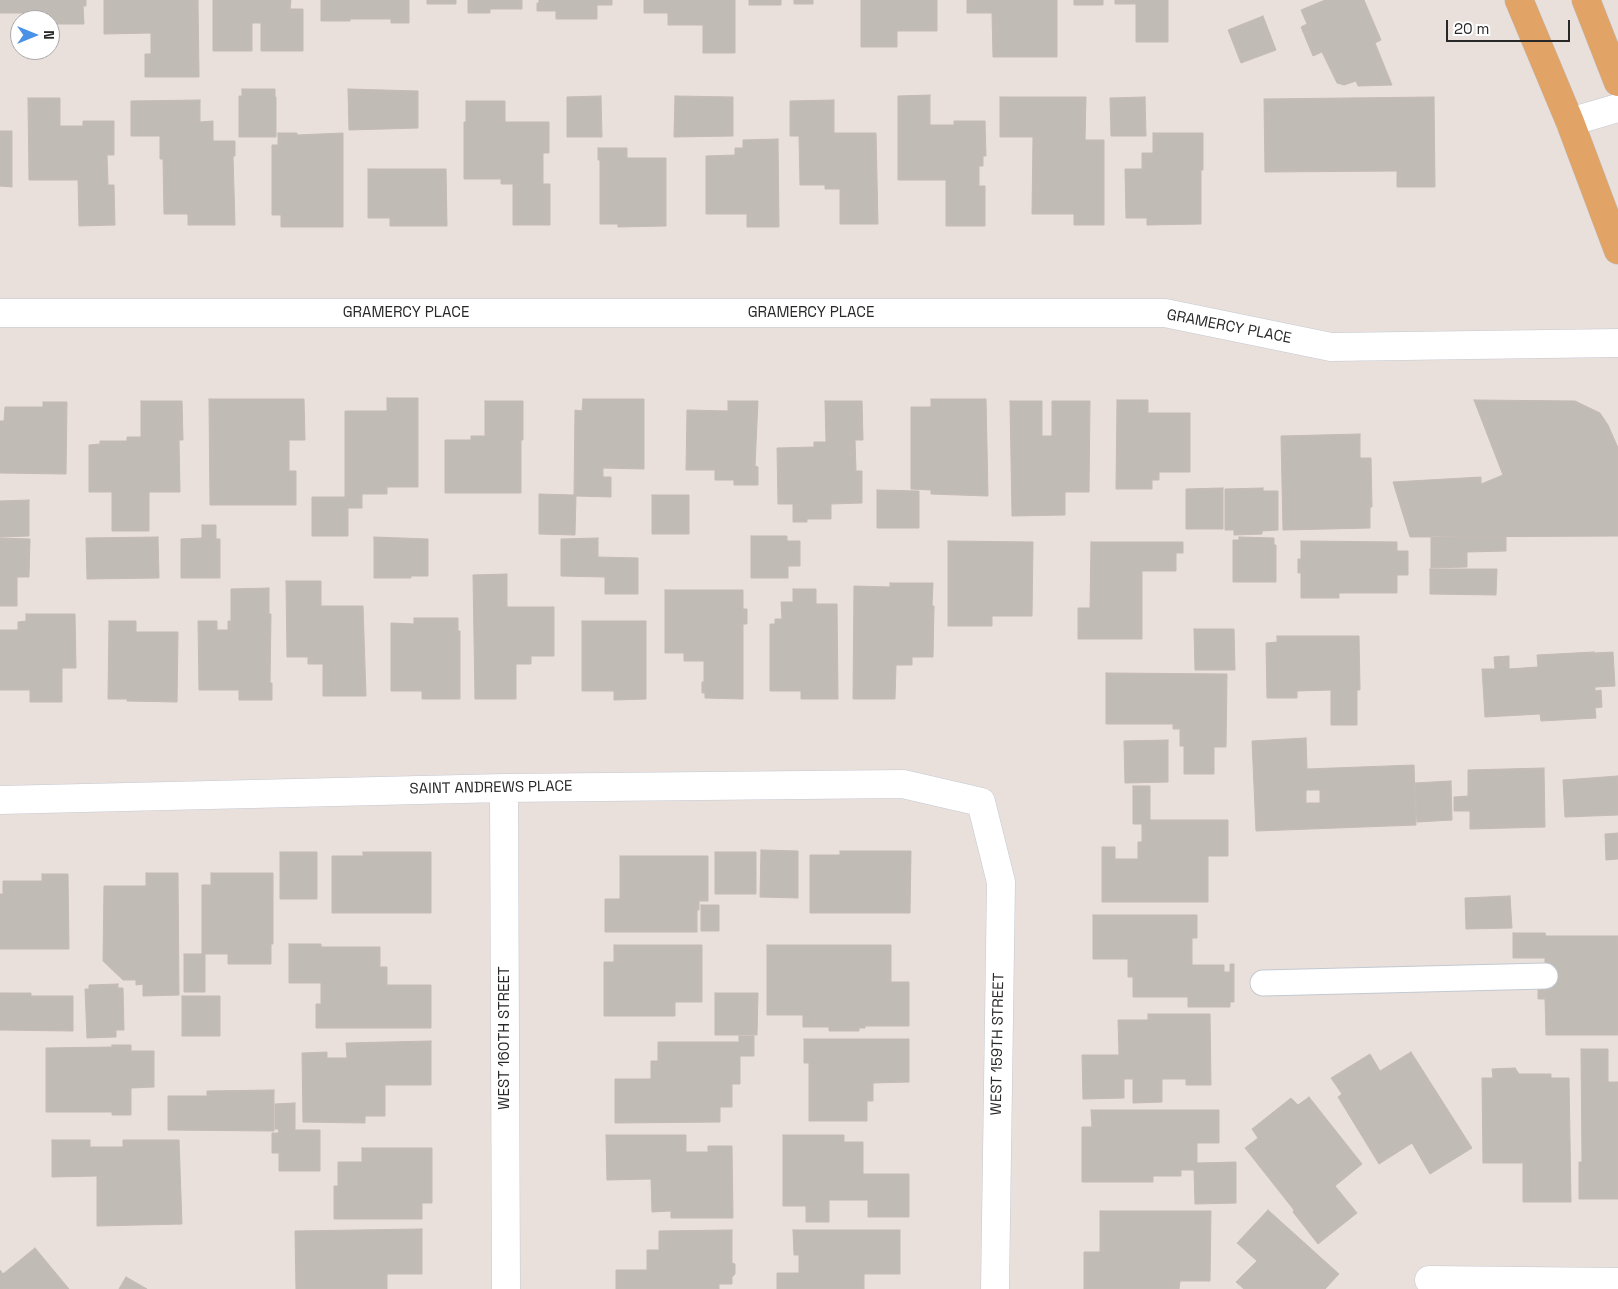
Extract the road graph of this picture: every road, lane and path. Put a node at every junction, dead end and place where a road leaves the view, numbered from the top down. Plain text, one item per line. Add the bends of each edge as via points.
1 (1519, 0) edge
2 (1586, 0) edge
3 (1618, 82) edge
4 (1618, 108) edge
5 (1570, 122) junction
6 (1618, 250) edge
7 (0, 313) edge
8 (1618, 343) edge
9 (504, 788) junction
10 (0, 800) edge
11 (981, 802) joint
12 (1545, 976) dead end
13 (1263, 983) dead end
14 (1429, 1280) dead end
15 (1618, 1282) edge
16 (506, 1289) edge
17 (995, 1289) edge

1 - 5 main road
2 - 3 main road
4 - 5 street
5 - 6 main road
7 - 8 street, GRAMERCY PLACE via 1165,313 1331,347
9 - 10 street, SAINT ANDREWS PLACE
9 - 11 street, SAINT ANDREWS PLACE via 903,784
9 - 16 street, WEST 160TH STREET
11 - 17 street, WEST 159TH STREET via 1001,882
12 - 13 lane
14 - 15 street

